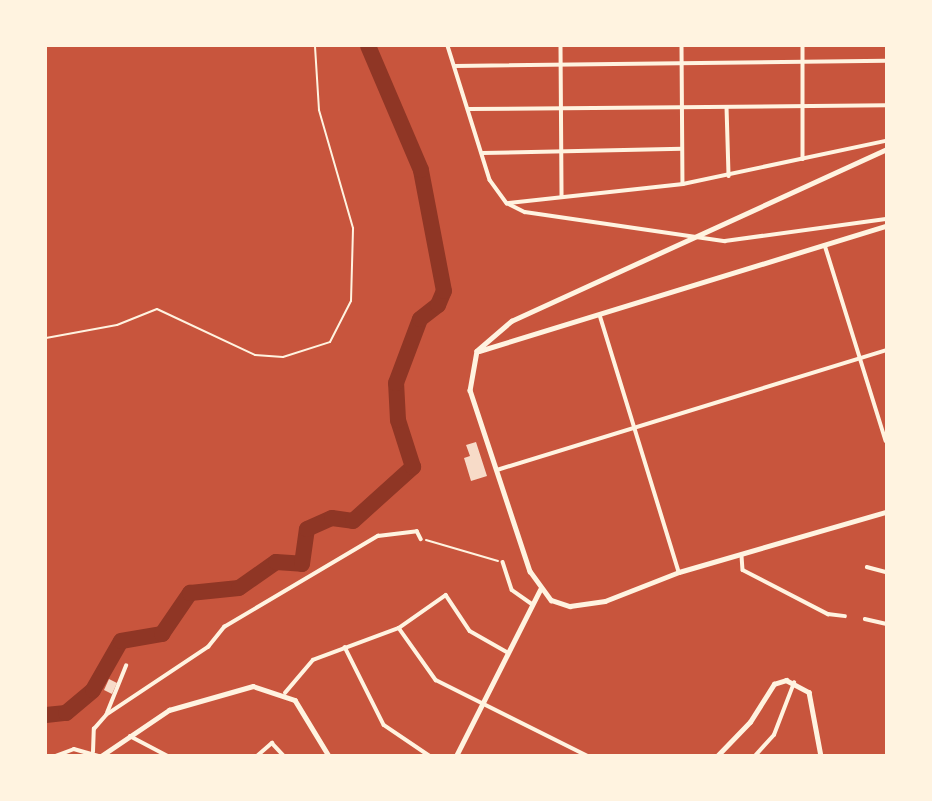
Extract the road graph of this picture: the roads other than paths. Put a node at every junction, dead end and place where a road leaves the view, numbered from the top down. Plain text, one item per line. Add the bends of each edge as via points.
1 (448, 46) edge
2 (561, 46) edge
3 (682, 46) edge
4 (803, 46) edge
5 (887, 61) edge
6 (803, 62) junction
7 (561, 63) junction
8 (681, 64) junction
9 (454, 66) junction
10 (887, 105) edge
11 (682, 106) junction
12 (803, 106) junction
13 (727, 107) junction
14 (561, 108) junction
15 (469, 109) junction
16 (887, 141) edge
17 (682, 149) junction
18 (887, 150) edge
19 (562, 151) junction
20 (483, 153) junction
21 (803, 159) junction
22 (729, 176) junction
23 (683, 184) junction
24 (562, 197) junction
25 (507, 203) junction
26 (887, 219) edge
27 (887, 226) edge
28 (702, 239) junction
29 (825, 243) junction
30 (600, 315) junction
31 (887, 350) edge
32 (477, 351) junction
33 (862, 358) junction
34 (634, 428) junction
35 (887, 440) edge
36 (496, 471) junction
37 (887, 512) edge
38 (421, 539) road end
39 (742, 556) junction
40 (503, 562) road end
41 (867, 567) dead end
42 (679, 572) junction
43 (887, 572) edge
44 (540, 590) junction
45 (532, 604) junction
46 (845, 616) dead end
47 (865, 619) dead end
48 (887, 624) edge
49 (399, 628) junction
50 (345, 647) junction
51 (508, 652) junction
52 (126, 666) dead end
53 (794, 683) junction
54 (285, 693) junction
55 (482, 702) junction
56 (106, 715) junction
57 (128, 736) junction
58 (93, 752) junction
59 (56, 755) edge
60 (100, 755) edge
61 (168, 755) edge
62 (257, 755) edge
63 (284, 755) edge
64 (329, 755) edge
65 (430, 755) edge
66 (456, 755) edge
67 (588, 755) edge
68 (717, 755) edge
69 (755, 755) edge
70 (821, 755) edge

1 - 9 street
2 - 7 street
3 - 8 street
4 - 6 street
5 - 6 street
6 - 8 street
6 - 12 street
7 - 8 street
7 - 9 street
7 - 14 street
8 - 11 street
9 - 15 street
10 - 12 street
11 - 13 street
11 - 14 street
11 - 17 street
12 - 13 street
12 - 21 street
13 - 22 street
14 - 15 street
14 - 19 street
15 - 20 street
16 - 21 street
17 - 19 street
17 - 23 street
18 - 28 street
19 - 20 street
19 - 24 street
20 - 25 street via 490,180
21 - 22 street
22 - 23 street
23 - 24 street
24 - 25 street
25 - 28 street via 525,212
26 - 28 street via 724,241
27 - 29 street
28 - 32 street via 512,321
29 - 30 street
29 - 33 street
30 - 32 street
30 - 34 street
31 - 33 street
32 - 36 street via 470,390
33 - 34 street
33 - 35 street
34 - 36 street
34 - 42 street
36 - 44 street
37 - 39 street
38 - 56 street via 417,531 378,536 354,549 224,627 208,647
39 - 42 street
39 - 46 street via 743,570 828,614
40 - 45 street via 512,590
41 - 43 street
42 - 44 street via 588,606 551,600
44 - 45 street
45 - 51 street
47 - 48 street
49 - 50 street
49 - 51 street via 446,595 470,631
49 - 55 street via 436,680
50 - 54 street via 313,660
50 - 65 street via 384,725
51 - 55 street
52 - 56 street
53 - 68 street via 774,684 750,722
53 - 69 street via 774,735
53 - 70 street via 810,695
54 - 57 street via 253,686 169,710
54 - 64 street via 306,713
55 - 66 street
55 - 67 street
56 - 58 street via 94,729
57 - 60 street
57 - 61 street
58 - 59 street
58 - 60 street
62 - 63 street via 272,743

